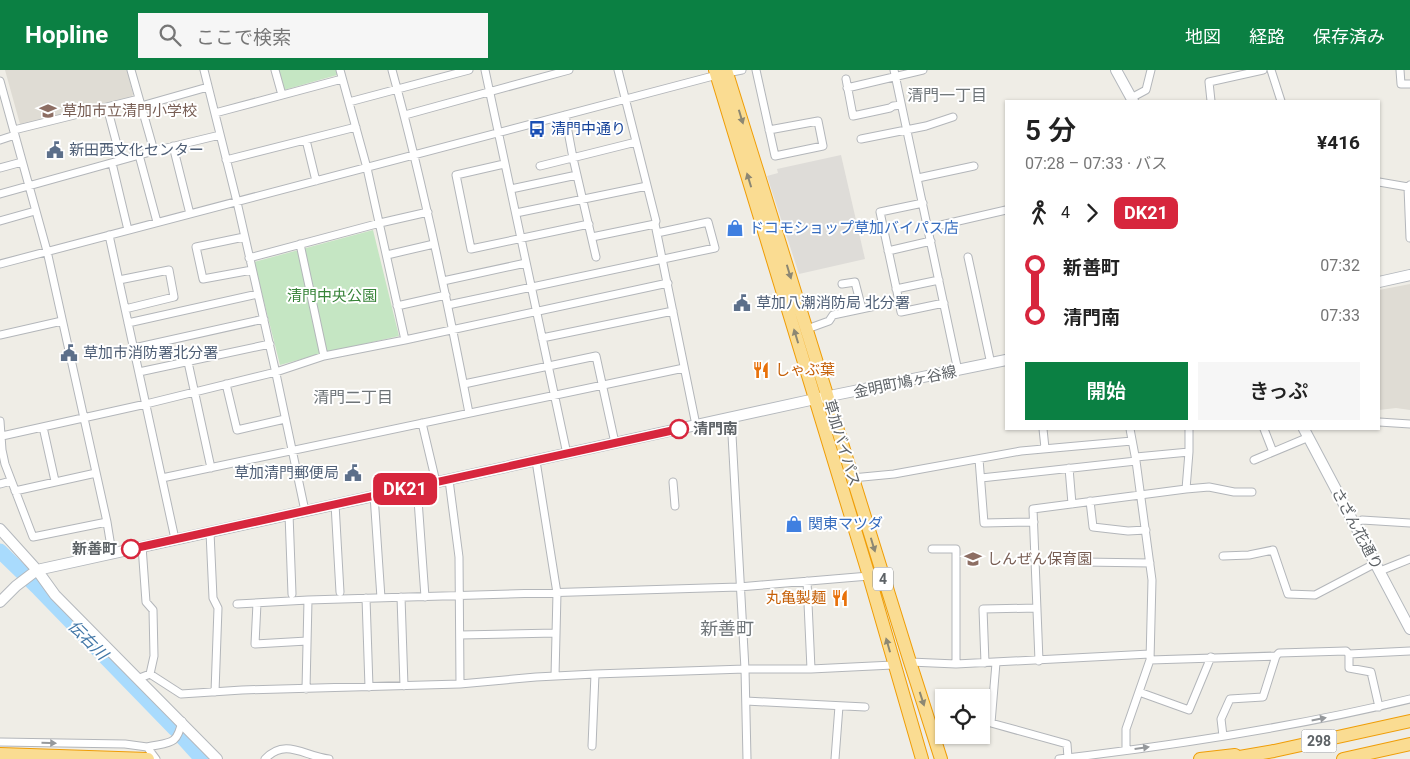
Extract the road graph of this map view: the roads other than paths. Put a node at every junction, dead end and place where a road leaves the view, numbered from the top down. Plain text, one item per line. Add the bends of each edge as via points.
1 (131, 70) edge
2 (204, 70) edge
3 (275, 70) edge
4 (340, 70) edge
5 (392, 70) edge
6 (469, 70) edge
7 (485, 70) edge
8 (570, 70) edge
9 (618, 70) edge
10 (742, 70) edge
11 (756, 70) edge
12 (923, 70) edge
13 (1116, 70) edge
14 (1151, 70) edge
15 (1263, 70) edge
16 (1271, 70) edge
17 (1400, 70) edge
18 (722, 72) edge
19 (894, 74) edge
20 (342, 78) junction
21 (846, 79) dead end
22 (1410, 84) edge
23 (0, 85) edge
24 (208, 87) junction
25 (847, 88) junction
26 (398, 90) junction
27 (489, 91) junction
28 (282, 94) junction
29 (626, 98) junction
30 (1132, 100) edge
31 (1211, 100) edge
32 (1281, 100) edge
33 (140, 102) junction
34 (349, 102) junction
35 (901, 105) junction
36 (107, 107) junction
37 (215, 112) junction
38 (565, 114) junction
39 (405, 115) junction
40 (953, 117) dead end
41 (356, 127) junction
42 (769, 130) junction
43 (906, 130) junction
44 (497, 132) junction
45 (15, 133) junction
46 (220, 135) junction
47 (861, 139) dead end
48 (0, 140) edge
49 (306, 140) junction
50 (636, 142) junction
51 (174, 146) junction
52 (154, 151) junction
53 (415, 154) junction
54 (139, 155) junction
55 (573, 158) junction
56 (121, 160) junction
57 (226, 160) junction
58 (22, 162) junction
59 (112, 163) junction
60 (504, 164) junction
61 (540, 166) dead end
62 (974, 166) dead end
63 (0, 168) edge
64 (367, 168) junction
65 (577, 175) junction
66 (918, 178) junction
67 (316, 181) junction
68 (1380, 182) edge
69 (28, 186) junction
70 (648, 186) junction
71 (1409, 186) edge
72 (511, 189) junction
73 (0, 194) edge
74 (583, 199) junction
75 (237, 202) junction
76 (923, 203) junction
77 (1005, 210) edge
78 (35, 211) junction
79 (428, 212) junction
80 (516, 213) junction
81 (190, 214) junction
82 (0, 221) edge
83 (156, 222) junction
84 (380, 223) junction
85 (589, 224) junction
86 (655, 224) junction
87 (928, 228) junction
88 (128, 230) junction
89 (657, 233) junction
90 (109, 235) junction
91 (244, 237) junction
92 (592, 237) junction
93 (521, 238) junction
94 (1410, 238) edge
95 (931, 241) junction
96 (300, 244) junction
97 (434, 244) junction
98 (47, 251) junction
99 (888, 251) junction
100 (387, 255) junction
101 (596, 257) dead end
102 (968, 257) dead end
103 (249, 258) junction
104 (663, 260) junction
105 (526, 263) junction
106 (0, 264) edge
107 (252, 270) junction
108 (1410, 275) edge
109 (119, 280) junction
110 (939, 280) junction
111 (443, 281) junction
112 (1380, 282) edge
113 (668, 283) junction
114 (842, 284) dead end
115 (531, 288) junction
116 (896, 289) junction
117 (258, 294) junction
118 (446, 295) junction
119 (898, 301) junction
120 (944, 303) junction
121 (448, 305) junction
122 (398, 306) junction
123 (125, 309) junction
124 (862, 309) junction
125 (673, 310) junction
126 (537, 312) junction
127 (264, 318) junction
128 (62, 322) junction
129 (128, 323) junction
130 (807, 329) junction
131 (453, 330) junction
132 (0, 336) edge
133 (542, 338) junction
134 (405, 340) junction
135 (270, 344) junction
136 (134, 348) junction
137 (324, 356) junction
138 (1005, 360) edge
139 (188, 362) junction
140 (991, 364) junction
141 (548, 366) junction
142 (684, 368) junction
143 (958, 371) junction
144 (139, 372) junction
145 (276, 372) junction
146 (226, 384) junction
147 (464, 384) junction
148 (602, 385) junction
149 (194, 392) junction
150 (554, 395) junction
151 (821, 398) junction
152 (146, 404) junction
153 (470, 413) junction
154 (731, 417) junction
155 (84, 418) junction
156 (285, 419) junction
157 (0, 421) edge
158 (1380, 422) edge
159 (422, 423) junction
160 (1410, 424) edge
161 (696, 425) junction
162 (43, 427) junction
163 (1043, 430) edge
164 (1130, 430) edge
165 (1189, 430) edge
166 (1264, 430) edge
167 (1306, 433) edge
168 (2, 436) junction
169 (1132, 441) junction
170 (615, 443) junction
171 (1045, 448) junction
172 (1, 450) edge
173 (292, 451) junction
174 (1189, 452) junction
175 (1273, 452) junction
176 (567, 454) junction
177 (979, 459) junction
178 (1136, 459) junction
179 (536, 460) junction
180 (1254, 460) dead end
181 (211, 468) junction
182 (1069, 468) junction
183 (96, 472) junction
184 (162, 478) junction
185 (852, 478) junction
186 (981, 478) junction
187 (448, 480) junction
188 (11, 481) junction
189 (55, 481) junction
190 (436, 482) junction
191 (673, 482) dead end
192 (0, 484) edge
193 (417, 486) junction
194 (1186, 489) junction
195 (15, 491) junction
196 (1252, 492) dead end
197 (1141, 494) junction
198 (374, 495) junction
199 (1090, 501) junction
200 (335, 504) junction
201 (1072, 504) junction
202 (675, 506) dead end
203 (306, 511) junction
204 (289, 514) junction
205 (107, 522) junction
206 (1034, 522) junction
207 (1354, 523) junction
208 (1410, 523) edge
209 (0, 529) edge
210 (1146, 530) junction
211 (210, 532) junction
212 (175, 539) junction
213 (142, 546) junction
214 (932, 549) dead end
215 (112, 553) junction
216 (1223, 556) dead end
217 (1410, 560) edge
218 (1083, 562) dead end
219 (1150, 564) junction
220 (1378, 567) junction
221 (36, 570) junction
222 (869, 576) junction
223 (807, 581) junction
224 (739, 586) junction
225 (340, 592) dead end
226 (557, 593) junction
227 (292, 594) dead end
228 (459, 595) junction
229 (401, 597) junction
230 (425, 597) junction
231 (366, 598) junction
232 (381, 598) junction
233 (308, 600) junction
234 (0, 602) edge
235 (257, 603) junction
236 (237, 604) dead end
237 (1037, 608) junction
238 (1410, 629) edge
239 (556, 633) junction
240 (460, 635) junction
241 (307, 641) junction
242 (1410, 651) edge
243 (1349, 654) junction
244 (1276, 656) junction
245 (1150, 657) junction
246 (1211, 657) junction
247 (1039, 661) junction
248 (910, 662) junction
249 (985, 663) junction
250 (996, 663) junction
251 (956, 664) junction
252 (894, 665) junction
253 (745, 669) junction
254 (811, 670) junction
255 (150, 674) junction
256 (595, 674) junction
257 (555, 676) junction
258 (137, 679) junction
259 (460, 684) junction
260 (404, 686) junction
261 (369, 687) junction
262 (306, 689) junction
263 (215, 692) junction
264 (1139, 692) junction
265 (1410, 699) edge
266 (746, 701) junction
267 (839, 706) junction
268 (865, 707) dead end
269 (1379, 707) junction
270 (1410, 713) edge
271 (182, 721) junction
272 (1410, 721) edge
273 (1410, 728) edge
274 (1224, 736) junction
275 (1326, 740) junction
276 (0, 742) edge
277 (1410, 744) edge
278 (592, 746) dead end
279 (1126, 750) junction
280 (1410, 751) edge
281 (148, 753) edge
282 (0, 754) edge
283 (1271, 755) edge
284 (1068, 758) edge
285 (58, 759) edge
286 (156, 759) edge
287 (217, 759) edge
288 (265, 759) edge
289 (329, 759) edge
290 (747, 759) edge
291 (835, 759) edge
292 (922, 759) edge
293 (941, 759) edge
294 (1059, 759) edge
295 (1200, 759) edge
296 (1228, 759) edge
297 (1343, 759) edge
298 (1376, 759) edge

1 - 33 street
2 - 24 street
3 - 28 street
4 - 20 street
5 - 26 street
6 - 26 street
7 - 27 street
8 - 27 street
9 - 29 street
10 - 18 street
11 - 42 street
12 - 19 street
13 - 30 main road
14 - 30 street via 1146,90
15 - 31 street via 1209,82
16 - 32 street
17 - 22 street via 1401,84
18 - 29 street
18 -> 130 highway, 草加バイパス / 4
151 -> 18 highway, 草加バイパス / 4
19 - 25 street
19 - 35 street
20 - 28 street
20 - 34 street
21 - 25 street
23 - 45 street
24 - 33 street
24 - 37 street
25 - 35 street via 853,116
26 - 34 street
26 - 39 street
27 - 39 street
27 - 44 street
28 - 37 street
29 - 38 street
29 - 50 street
33 - 36 street
33 - 52 street
34 - 41 street
35 - 43 street
36 - 45 street
36 - 56 street
37 - 46 street
38 - 44 street
38 - 55 street
39 - 53 street
40 - 43 street
41 - 49 street
41 - 64 street
42 - 42 street via 775,156 823,146 818,121
43 - 47 street
43 - 66 street
44 - 53 street
44 - 60 street
45 - 48 street
45 - 58 street
46 - 51 street
46 - 57 street
49 - 57 street
49 - 67 street
50 - 55 street
50 - 70 street
51 - 52 street
51 - 81 street
52 - 54 street
53 - 64 street
53 - 79 street
54 - 56 street
54 - 83 street
55 - 61 street
55 - 65 street
56 - 59 street
57 - 75 street
58 - 63 street
58 - 69 street
59 - 69 street
59 - 88 street
60 - 72 street
60 - 93 street via 456,175 471,249
62 - 66 street
64 - 67 street
64 - 84 street
65 - 72 street
65 - 74 street
66 - 76 street
67 - 75 street
68 - 71 street
69 - 73 street
69 - 78 street
70 - 74 street
70 - 86 street
71 - 94 street
72 - 80 street
74 - 80 street
74 - 85 street
75 - 81 street
75 - 91 street
76 - 87 street
76 - 99 street via 880,212
77 - 87 street
78 - 82 street
78 - 98 street
79 - 84 street
79 - 97 street
80 - 93 street
81 - 83 street
83 - 88 street
84 - 96 street
84 - 100 street
85 - 92 street
85 - 93 street
86 - 89 street
86 - 92 street
87 - 95 street
88 - 90 street
89 - 104 street
89 - 104 street via 708,222 714,248
90 - 98 street
90 - 109 street
91 - 103 street
91 - 107 street via 196,247 203,279
92 - 101 street
93 - 105 street
95 - 99 street
95 - 110 street
96 - 103 street
96 - 137 street
97 - 100 street
97 - 111 street
98 - 106 street
98 - 128 street
99 - 116 street
100 - 122 street
102 - 140 street
103 - 107 street
104 - 113 street
104 - 115 street
105 - 111 street
105 - 115 street
107 - 117 street
108 - 112 main road
109 - 123 street
109 - 123 street via 169,270 174,297
110 - 116 street
110 - 120 street
111 - 118 street
113 - 125 street
113 - 126 street
114 - 124 street via 855,282
115 - 121 street
115 - 126 street
116 - 119 street
117 - 127 street
117 - 129 street
118 - 121 street
118 - 122 street
119 - 120 street via 901,312
119 - 124 street
120 - 143 street
121 - 131 street
122 - 134 street
123 - 129 street
124 - 130 street via 833,315 829,321
125 - 133 street
125 - 142 street
126 - 131 street
126 - 133 street
127 - 135 street
127 - 136 street
128 - 132 street
128 - 155 street
129 - 136 street
130 - 151 highway, 草加バイパス / 4
131 - 134 street
131 - 147 street
133 - 141 street
134 - 137 street
135 - 139 street
135 - 145 street
136 - 144 street
137 - 145 street
138 - 140 main road, 金明町鳩ヶ谷線
139 - 144 street
139 - 149 street
140 - 143 main road, 金明町鳩ヶ谷線
141 - 147 street
141 - 148 street via 596,356
141 - 150 street
142 - 148 street
142 - 161 street
143 - 151 main road, 金明町鳩ヶ谷線
144 - 152 street
145 - 146 street
145 - 156 street
146 - 149 street
146 - 156 street via 237,430
147 - 153 street
148 - 150 street
148 - 170 street
149 - 152 street
149 - 181 street
150 - 153 street
150 - 176 street
151 - 154 main road, 金明町鳩ヶ谷線
151 - 185 highway, 草加バイパス / 4
151 - 222 highway, 草加バイパス / 4
152 - 155 street
152 - 184 street
153 - 159 street
154 - 161 main road, 金明町鳩ヶ谷線
154 - 224 street
155 - 162 street
155 - 183 street
156 - 173 street
157 - 168 street
158 - 160 street
159 - 173 street
159 - 190 street
161 - 170 main road, 金明町鳩ヶ谷線
162 - 168 street
162 - 189 street
163 - 171 street
164 - 169 street
165 - 174 street
166 - 175 street
167 - 175 street
167 - 207 main road, さざん花通り
168 - 172 street
169 - 171 street
169 - 178 street
170 - 176 main road, 金明町鳩ヶ谷線
171 - 177 street
172 - 188 street
173 - 181 street
173 - 203 street
174 - 178 street
174 - 194 street
175 - 180 street
176 - 179 main road, 金明町鳩ヶ谷線
177 - 185 street
177 - 186 street
178 - 182 street
178 - 197 street
179 - 187 main road, 金明町鳩ヶ谷線
179 - 226 street
181 - 184 street
182 - 186 street
182 - 201 street
183 - 189 street
183 - 205 street
184 - 212 street
185 -> 248 highway, 草加バイパス / 4
186 - 206 street via 984,523
187 - 190 main road, 金明町鳩ヶ谷線
187 - 228 street via 459,557
188 - 192 street
188 - 195 street
189 - 195 street
190 - 193 main road, 金明町鳩ヶ谷線
191 - 202 street
193 - 198 main road, 金明町鳩ヶ谷線
193 - 230 street
194 - 196 street via 1209,487
194 - 197 street
195 - 205 street via 33,537
197 - 199 street
197 - 210 street
198 - 200 main road, 金明町鳩ヶ谷線
198 - 232 street
199 - 201 street
199 - 210 street via 1092,528
200 - 203 main road, 金明町鳩ヶ谷線
200 - 225 street
201 - 206 street via 1033,509
203 - 204 main road, 金明町鳩ヶ谷線
204 - 211 main road, 金明町鳩ヶ谷線
204 - 227 street
205 - 215 street
206 - 237 street
207 - 208 street via 1362,520
207 - 220 main road, さざん花通り
209 - 221 main road
210 - 219 street
211 - 212 main road, 金明町鳩ヶ谷線
211 - 263 street via 213,598 218,608
212 - 213 main road, 金明町鳩ヶ谷線
213 - 215 main road, 金明町鳩ヶ谷線
213 - 255 street via 146,602 153,610 154,656
214 - 251 street via 956,549
215 - 221 main road, 金明町鳩ヶ谷線
216 - 220 street via 1273,550 1288,594 1315,595
217 - 220 street
218 - 219 street
219 - 245 street
220 - 238 main road, さざん花通り
221 - 234 main road
221 - 258 main road via 55,595
222 - 223 street
252 -> 222 highway, 草加バイパス / 4
223 - 224 street
223 - 254 street
224 - 226 street
224 - 253 street
226 - 228 street
226 - 239 street
228 - 230 street
228 - 240 street
229 - 230 street
229 - 232 street
229 - 260 street
231 - 232 street
231 - 233 street
231 - 261 street
233 - 235 street
233 - 241 street
235 - 236 street
235 - 241 street via 255,644
237 - 247 street
237 - 249 street via 983,609
239 - 240 street
239 - 257 street
240 - 259 street
241 - 262 street
242 - 243 street
243 - 244 street via 1337,651 1279,653
243 - 269 street via 1349,668 1371,672
244 - 246 street
244 - 274 street via 1263,697 1230,699 1221,719
245 - 246 street
245 - 247 street
245 - 264 street
246 - 264 street via 1190,710
247 - 250 street
248 - 251 street
248 -> 293 highway, 草加バイパス / 4
249 - 250 street
249 - 251 street
250 - 284 street via 991,723 1067,744
252 - 254 street
252 - 292 highway, 草加バイパス / 4
253 - 254 street
253 - 256 street
253 - 266 street
255 - 258 street
255 - 263 street via 181,694
256 - 257 street
256 - 278 street
257 - 259 street
258 - 271 main road
259 - 260 street
260 - 261 street
261 - 262 street
262 - 263 street
264 - 279 street via 1126,729
265 - 269 street
266 - 267 street
266 - 290 street
267 - 268 street
267 - 291 street
274 -> 269 street
270 - 275 highway
271 - 281 street via 179,735 172,742
271 - 287 main road
272 - 275 highway, 298
273 - 283 highway
279 -> 274 street
275 - 283 highway, 298
276 -> 281 street via 125,744
277 - 297 highway
279 - 284 street
280 - 298 highway
281 - 282 highway
281 - 286 street
282 - 285 highway
283 - 295 highway
283 - 296 highway, 298
284 - 294 street
288 - 289 street via 274,752 289,749

